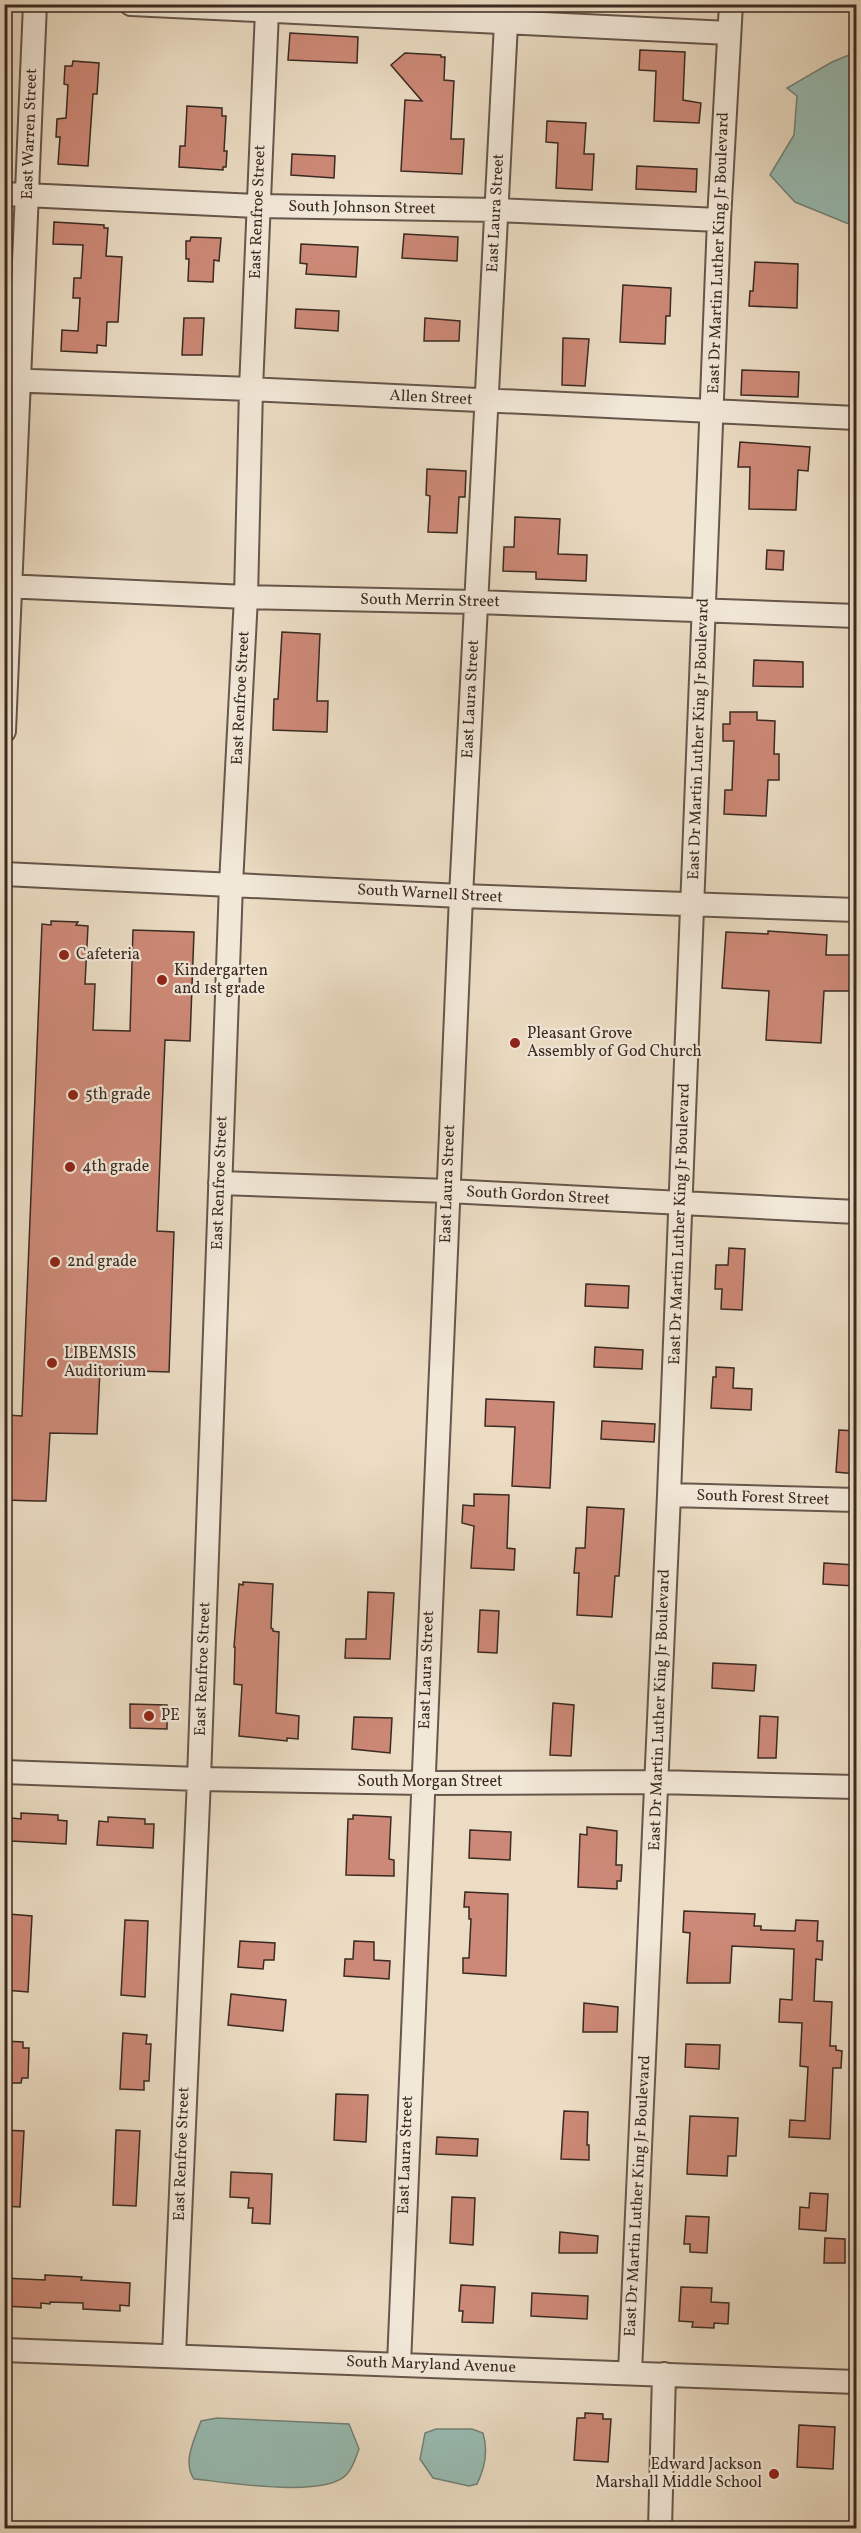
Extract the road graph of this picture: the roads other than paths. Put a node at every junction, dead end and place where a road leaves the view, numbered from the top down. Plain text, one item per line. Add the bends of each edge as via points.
1 (35, 4) edge
2 (131, 4) edge
3 (731, 4) edge
4 (267, 11) junction
5 (507, 14) edge
6 (729, 33) junction
7 (4, 194) edge
8 (27, 195) junction
9 (258, 206) junction
10 (497, 210) junction
11 (719, 220) junction
12 (12, 381) edge
13 (251, 389) junction
14 (485, 401) junction
15 (713, 412) junction
16 (856, 418) edge
17 (8, 586) edge
18 (246, 597) junction
19 (476, 602) junction
20 (704, 612) junction
21 (856, 616) edge
22 (4, 731) edge
23 (4, 874) edge
24 (231, 884) junction
25 (461, 896) junction
26 (692, 904) junction
27 (856, 910) edge
28 (220, 1183) junction
29 (448, 1191) junction
30 (681, 1204) junction
31 (856, 1212) edge
32 (669, 1495) junction
33 (856, 1500) edge
34 (4, 1772) edge
35 (199, 1779) junction
36 (657, 1782) junction
37 (422, 1783) junction
38 (856, 1787) edge
39 (4, 2350) edge
40 (174, 2355) junction
41 (399, 2364) junction
42 (630, 2372) junction
43 (664, 2374) junction
44 (856, 2382) edge
45 (660, 2529) edge

1 - 8 street, East Warren Street
2 - 4 street
3 - 6 street, East Dr Martin Luther King Jr Boulevard
4 - 5 street
4 - 9 street, East Renfroe Street
5 - 6 street
5 - 10 street, East Laura Street
6 - 11 street, East Dr Martin Luther King Jr Boulevard
7 - 8 street, South Johnson Street
8 - 9 street, South Johnson Street
8 - 12 street, East Warren Street
9 - 10 street, South Johnson Street
9 - 13 street, East Renfroe Street
10 - 11 street, South Johnson Street
10 - 14 street, East Laura Street
11 - 15 street, East Dr Martin Luther King Jr Boulevard
12 - 13 street, Allen Street
12 - 17 street, East Warren Street
13 - 14 street, Allen Street
13 - 18 street, East Renfroe Street
14 - 15 street, Allen Street
14 - 19 street, East Laura Street
15 - 16 street, Allen Street
15 - 20 street, East Dr Martin Luther King Jr Boulevard
17 - 18 street, South Merrin Street
17 - 22 street, East Warren Street
18 - 19 street, South Merrin Street
18 - 24 street, East Renfroe Street
19 - 20 street, South Merrin Street
19 - 25 street, East Laura Street
20 - 21 street, South Merrin Street
20 - 26 street, East Dr Martin Luther King Jr Boulevard
23 - 24 street, South Warnell Street
24 - 25 street, South Warnell Street
24 - 28 street, East Renfroe Street
25 - 26 street, South Warnell Street
25 - 29 street, East Laura Street
26 - 27 street, South Warnell Street
26 - 30 street, East Dr Martin Luther King Jr Boulevard
28 - 29 street, South Gordon Street
28 - 35 street, East Renfroe Street
29 - 30 street, South Gordon Street
29 - 37 street, East Laura Street
30 - 31 street, South Gordon Street
30 - 32 street, East Dr Martin Luther King Jr Boulevard
32 - 33 street, South Forest Street
32 - 36 street, East Dr Martin Luther King Jr Boulevard
34 - 35 street, South Morgan Street
35 - 37 street, South Morgan Street
35 - 40 street, East Renfroe Street
36 - 37 street, South Morgan Street
36 - 38 street, South Morgan Street
36 - 42 street, East Dr Martin Luther King Jr Boulevard
37 - 41 street, East Laura Street
39 - 40 street, South Maryland Avenue
40 - 41 street, South Maryland Avenue
41 - 42 street, South Maryland Avenue
42 - 43 street, South Maryland Avenue
43 - 44 street, South Maryland Avenue
43 - 45 street

